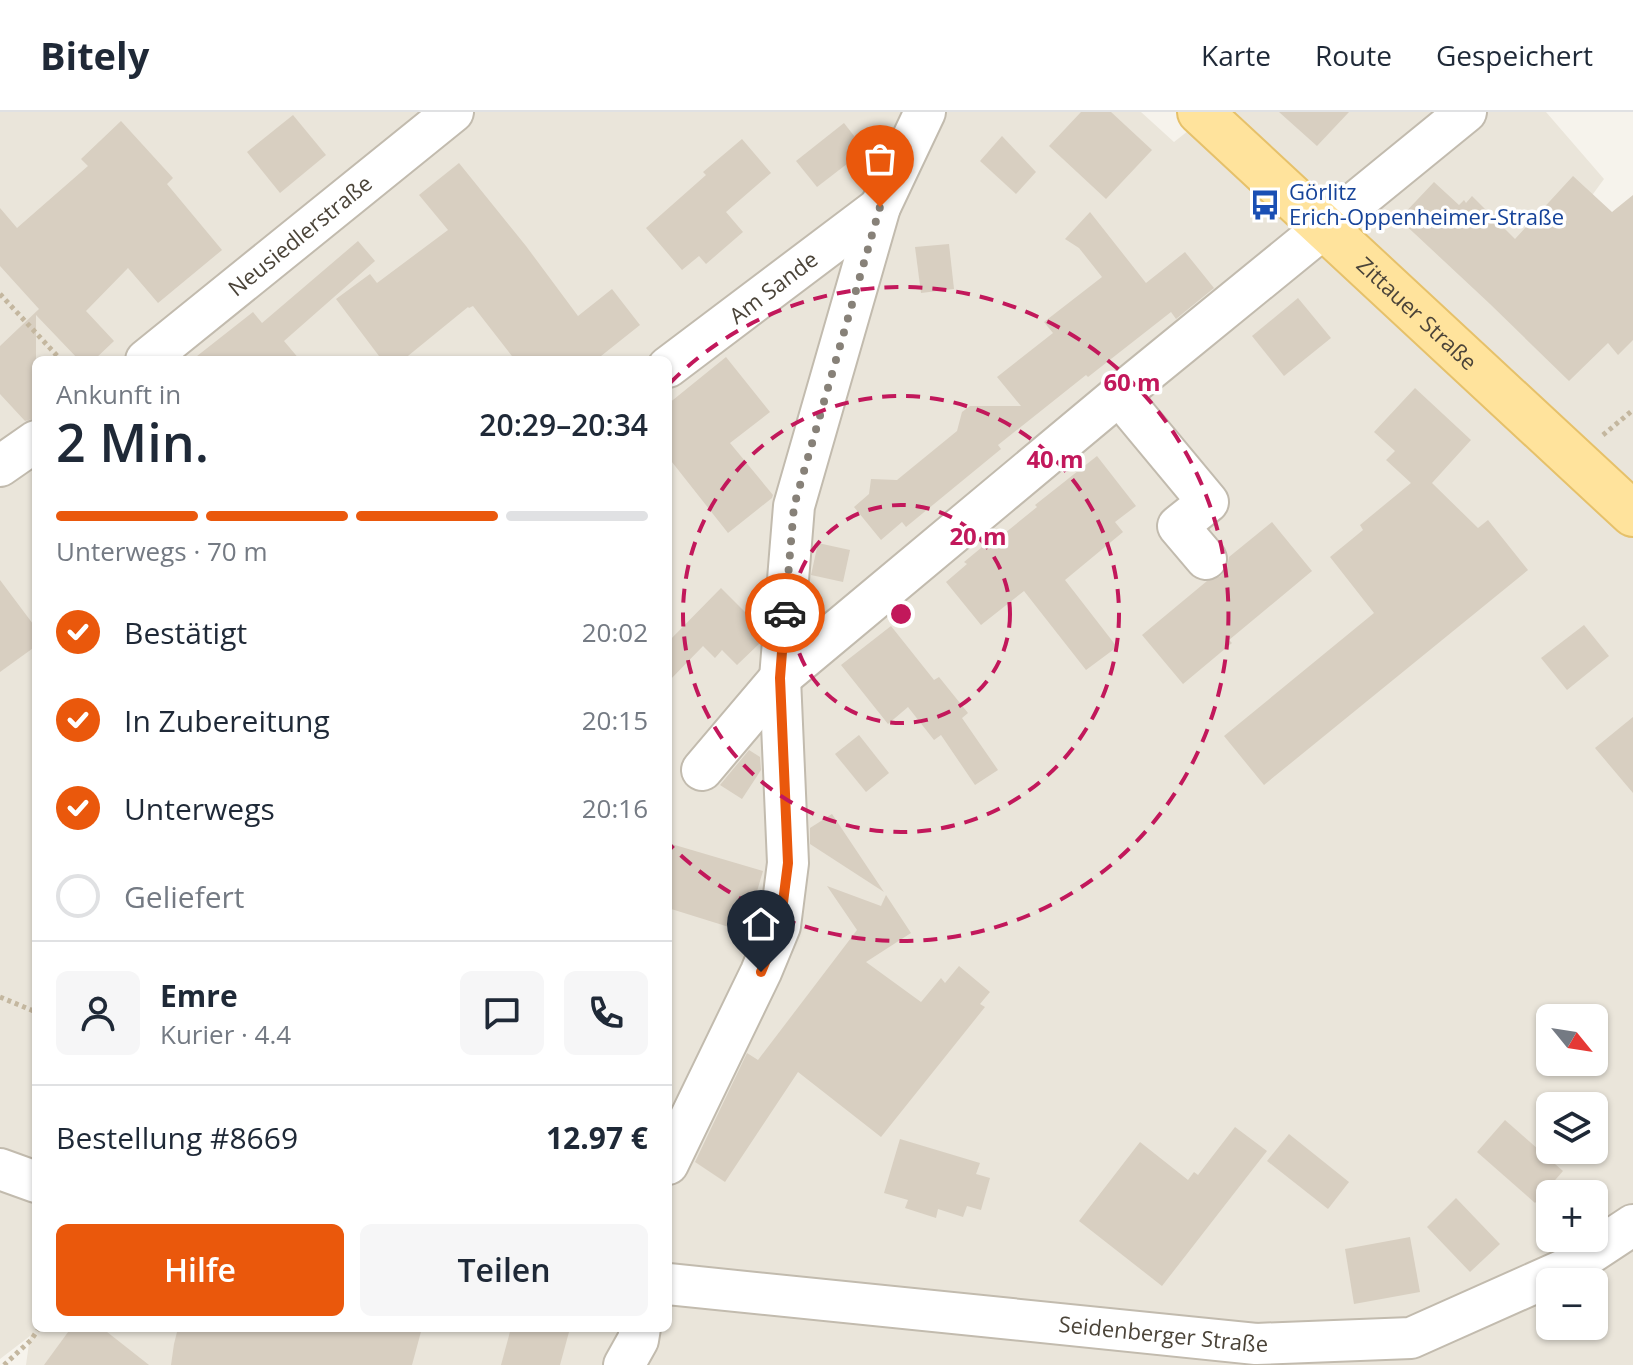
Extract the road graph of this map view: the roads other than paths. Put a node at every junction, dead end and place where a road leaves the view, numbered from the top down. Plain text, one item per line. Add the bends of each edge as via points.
1 (453, 112) edge
2 (925, 112) edge
3 (1200, 112) edge
4 (1466, 112) edge
5 (880, 207) junction
6 (1324, 228) junction
7 (151, 356) edge
8 (672, 364) edge
9 (1119, 395) junction
10 (32, 444) edge
11 (0, 466) edge
12 (1633, 514) edge
13 (1206, 559) dead end
14 (780, 678) junction
15 (702, 770) dead end
16 (672, 1156) edge
17 (0, 1169) edge
18 (32, 1181) edge
19 (1633, 1225) edge
20 (672, 1284) edge
21 (639, 1332) edge
22 (624, 1365) edge

1 - 7 street, Neusiedlerstraße
2 - 5 street, Am Sande
3 - 6 main road, Zittauer Straße
4 - 6 street
5 - 8 street, Am Sande
5 - 14 street, Am Sande via 794,506
6 - 9 street
6 - 12 main road, Zittauer Straße
9 - 13 street via 1208,502 1178,526
9 - 14 street
10 - 11 street
14 - 15 street
14 - 16 street, Am Sande via 788,863 780,926
17 - 18 street
19 - 20 street, Seidenberger Straße via 1568,1268 1411,1338 1256,1344
21 - 22 street

